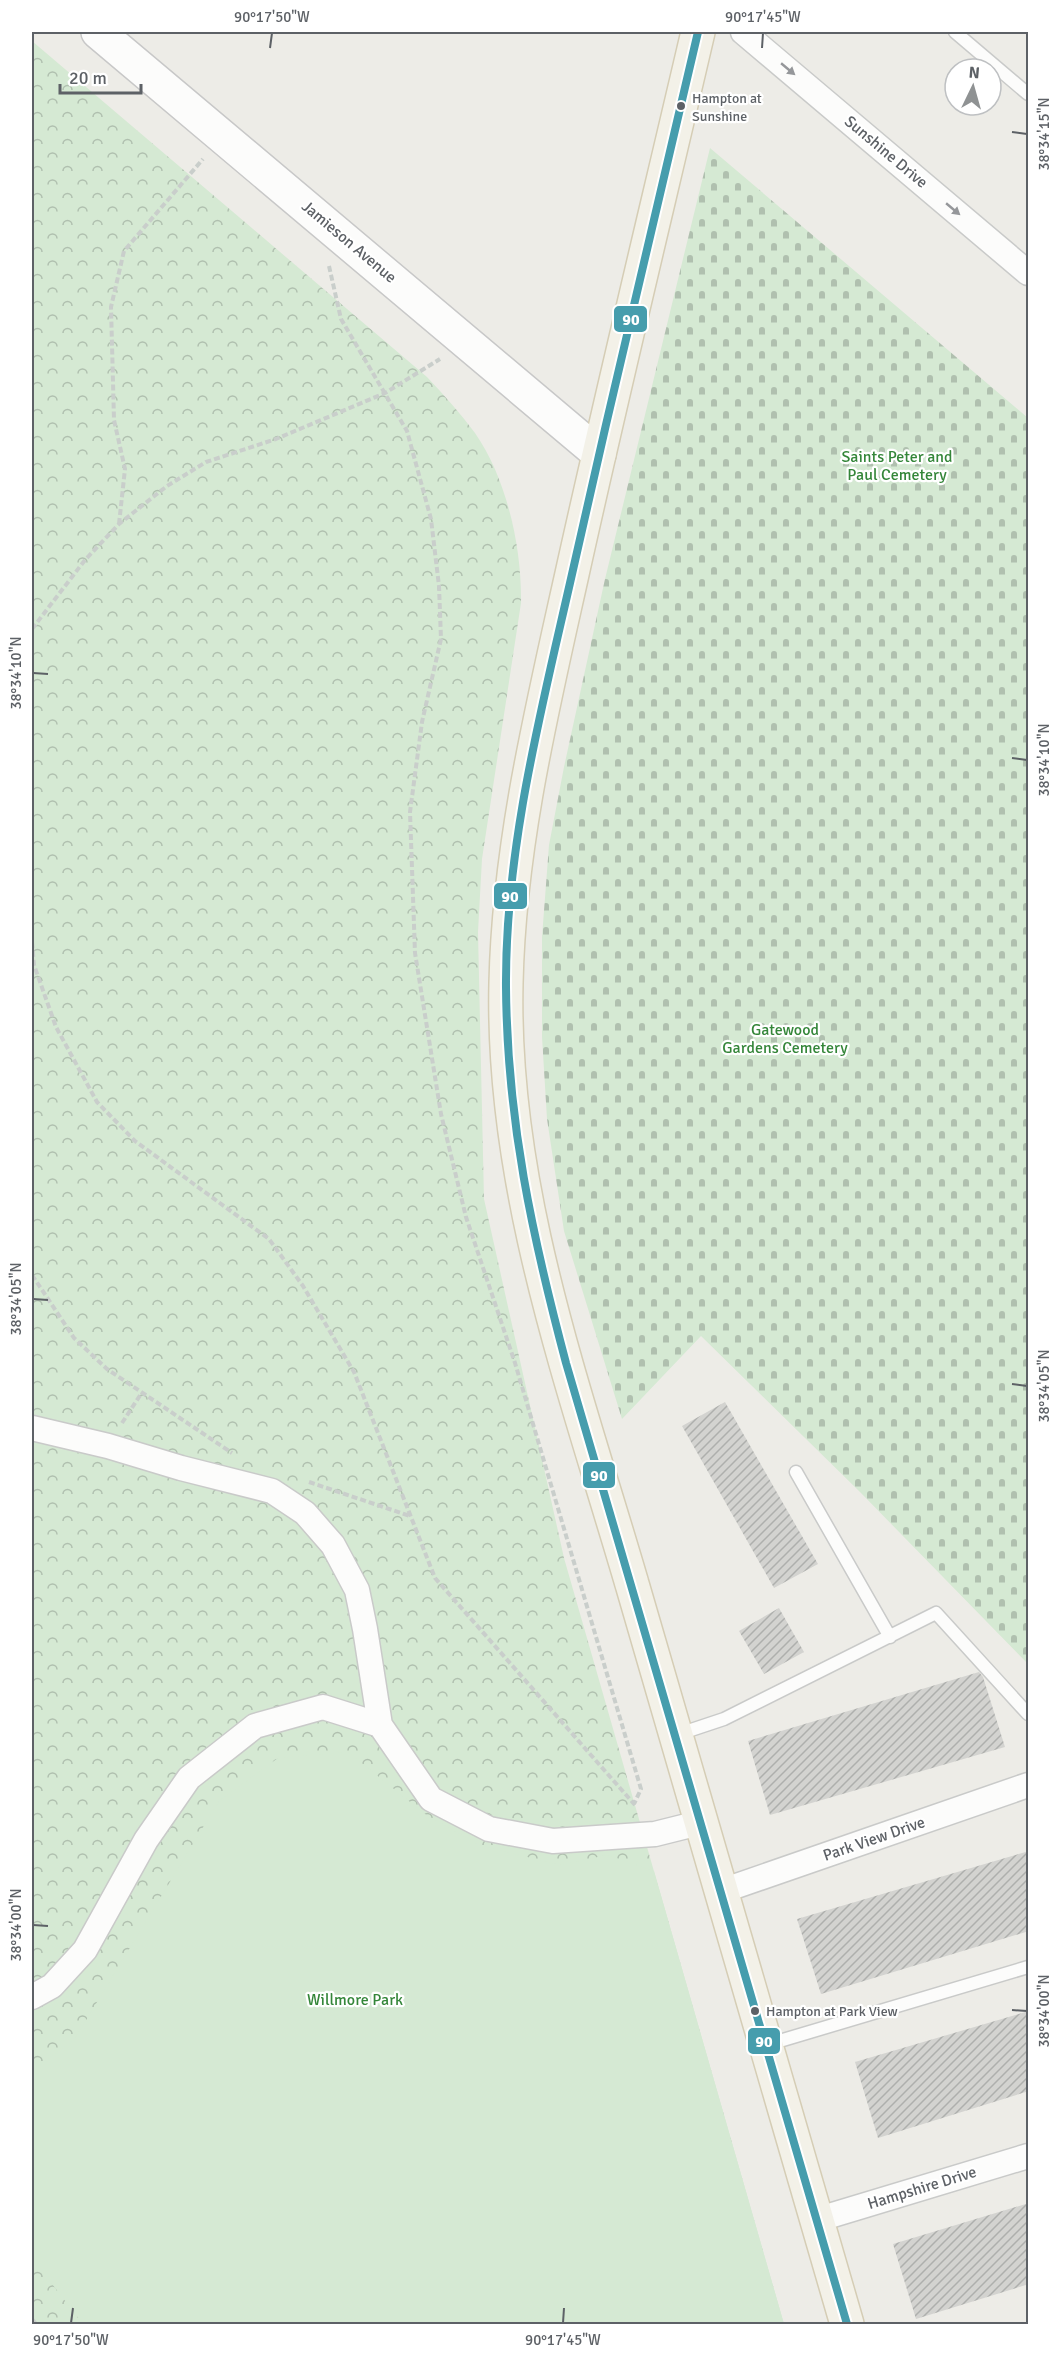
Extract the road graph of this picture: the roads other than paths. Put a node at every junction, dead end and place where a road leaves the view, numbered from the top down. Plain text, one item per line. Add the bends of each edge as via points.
1 (98, 32) edge
2 (698, 32) edge
3 (743, 32) edge
4 (955, 32) edge
5 (1029, 94) edge
6 (1029, 273) edge
7 (599, 454) junction
8 (32, 1428) edge
9 (796, 1472) dead end
10 (890, 1637) junction
11 (1029, 1714) edge
12 (380, 1725) junction
13 (675, 1736) junction
14 (1029, 1785) edge
15 (699, 1823) junction
16 (719, 1892) junction
17 (1029, 1967) edge
18 (32, 1997) edge
19 (765, 2046) junction
20 (1029, 2156) edge
21 (816, 2220) junction
22 (847, 2325) edge

1 - 7 main road, Jamieson Avenue
2 - 7 main road
3 -> 6 street, Sunshine Drive
4 - 5 lane
7 - 13 main road via 538,730 518,846 508,922 505,990 511,1111 542,1275
8 - 12 street via 272,1491 305,1513 333,1545 357,1590
9 - 10 lane
10 - 11 lane via 936,1613
10 - 13 lane via 724,1719
12 - 15 street via 431,1799 489,1829 553,1841 655,1834
12 - 18 street via 323,1707 255,1726 189,1778 146,1840 85,1950 52,1986
13 - 15 main road
14 - 16 street, Park View Drive
15 - 16 main road
16 - 19 main road
17 - 19 lane
19 - 21 main road
20 - 21 street, Hampshire Drive
21 - 22 main road

